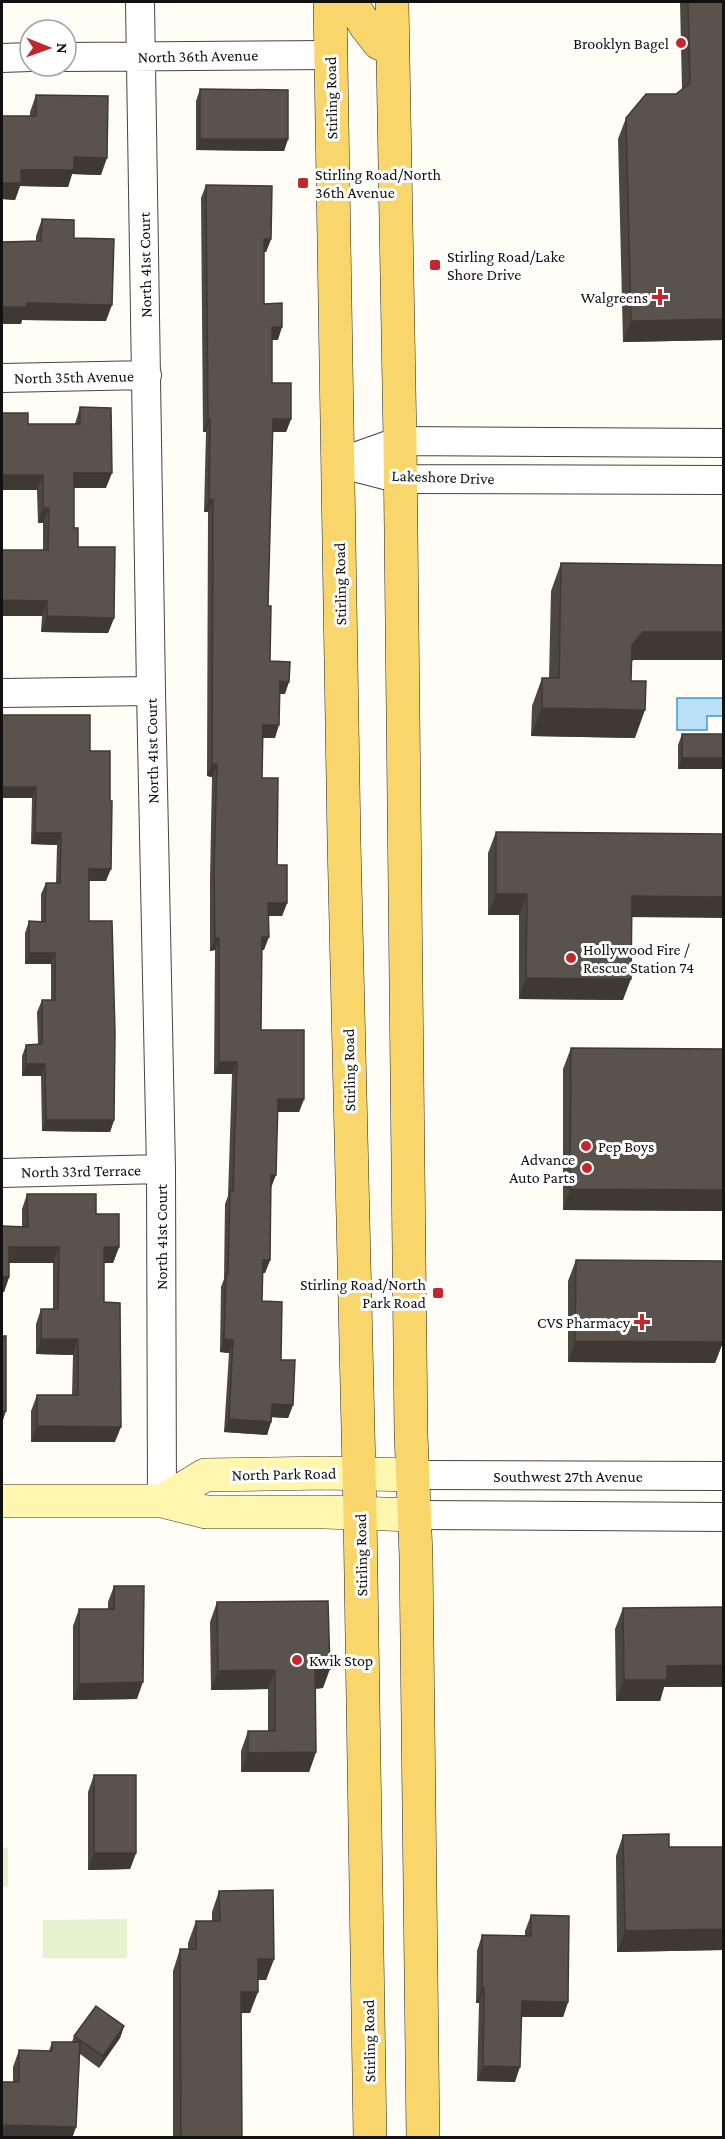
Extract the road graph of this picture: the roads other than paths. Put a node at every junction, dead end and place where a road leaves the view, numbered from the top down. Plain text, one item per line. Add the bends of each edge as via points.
1 (140, 2) edge
2 (330, 2) edge
3 (351, 2) edge
4 (392, 2) edge
5 (393, 49) junction
6 (331, 55) junction
7 (141, 56) junction
8 (18, 57) edge
9 (78, 57) edge
10 (2, 58) edge
11 (147, 375) junction
12 (2, 378) edge
13 (400, 441) junction
14 (723, 443) edge
15 (338, 463) junction
16 (400, 479) junction
17 (723, 480) edge
18 (151, 692) junction
19 (2, 693) edge
20 (161, 1169) junction
21 (2, 1173) edge
22 (359, 1474) junction
23 (413, 1475) junction
24 (723, 1476) edge
25 (2, 1501) edge
26 (162, 1501) junction
27 (360, 1513) junction
28 (717, 1514) edge
29 (415, 1515) junction
30 (370, 2138) edge
31 (423, 2138) edge

1 - 7 street, North 41st Court
2 - 6 main road, Stirling Road
3 - 5 main road via 379,43
4 - 5 main road
5 - 13 main road
6 - 7 street, North 36th Avenue
6 - 15 main road, Stirling Road
7 - 9 street, North 36th Avenue
7 - 11 street, North 41st Court
8 - 10 street
11 - 12 street, North 35th Avenue
11 - 18 street, North 41st Court
13 - 14 street, Lakeshore Drive
13 - 15 street, Lakeshore Drive
13 - 16 main road
15 - 16 street, Lakeshore Drive
15 - 22 main road, Stirling Road
16 - 17 street, Lakeshore Drive
16 - 23 main road
18 - 19 street
18 - 20 street, North 41st Court
20 - 21 street, North 33rd Terrace
20 - 26 street, North 41st Court
22 - 23 street, North Park Road
22 - 26 street, North Park Road via 206,1475
22 - 27 main road, Stirling Road
23 - 24 street, Southwest 27th Avenue
23 - 29 main road
25 - 26 street
26 - 27 street via 206,1512
27 - 29 street
27 - 30 main road, Stirling Road
28 - 29 street
29 - 31 main road

